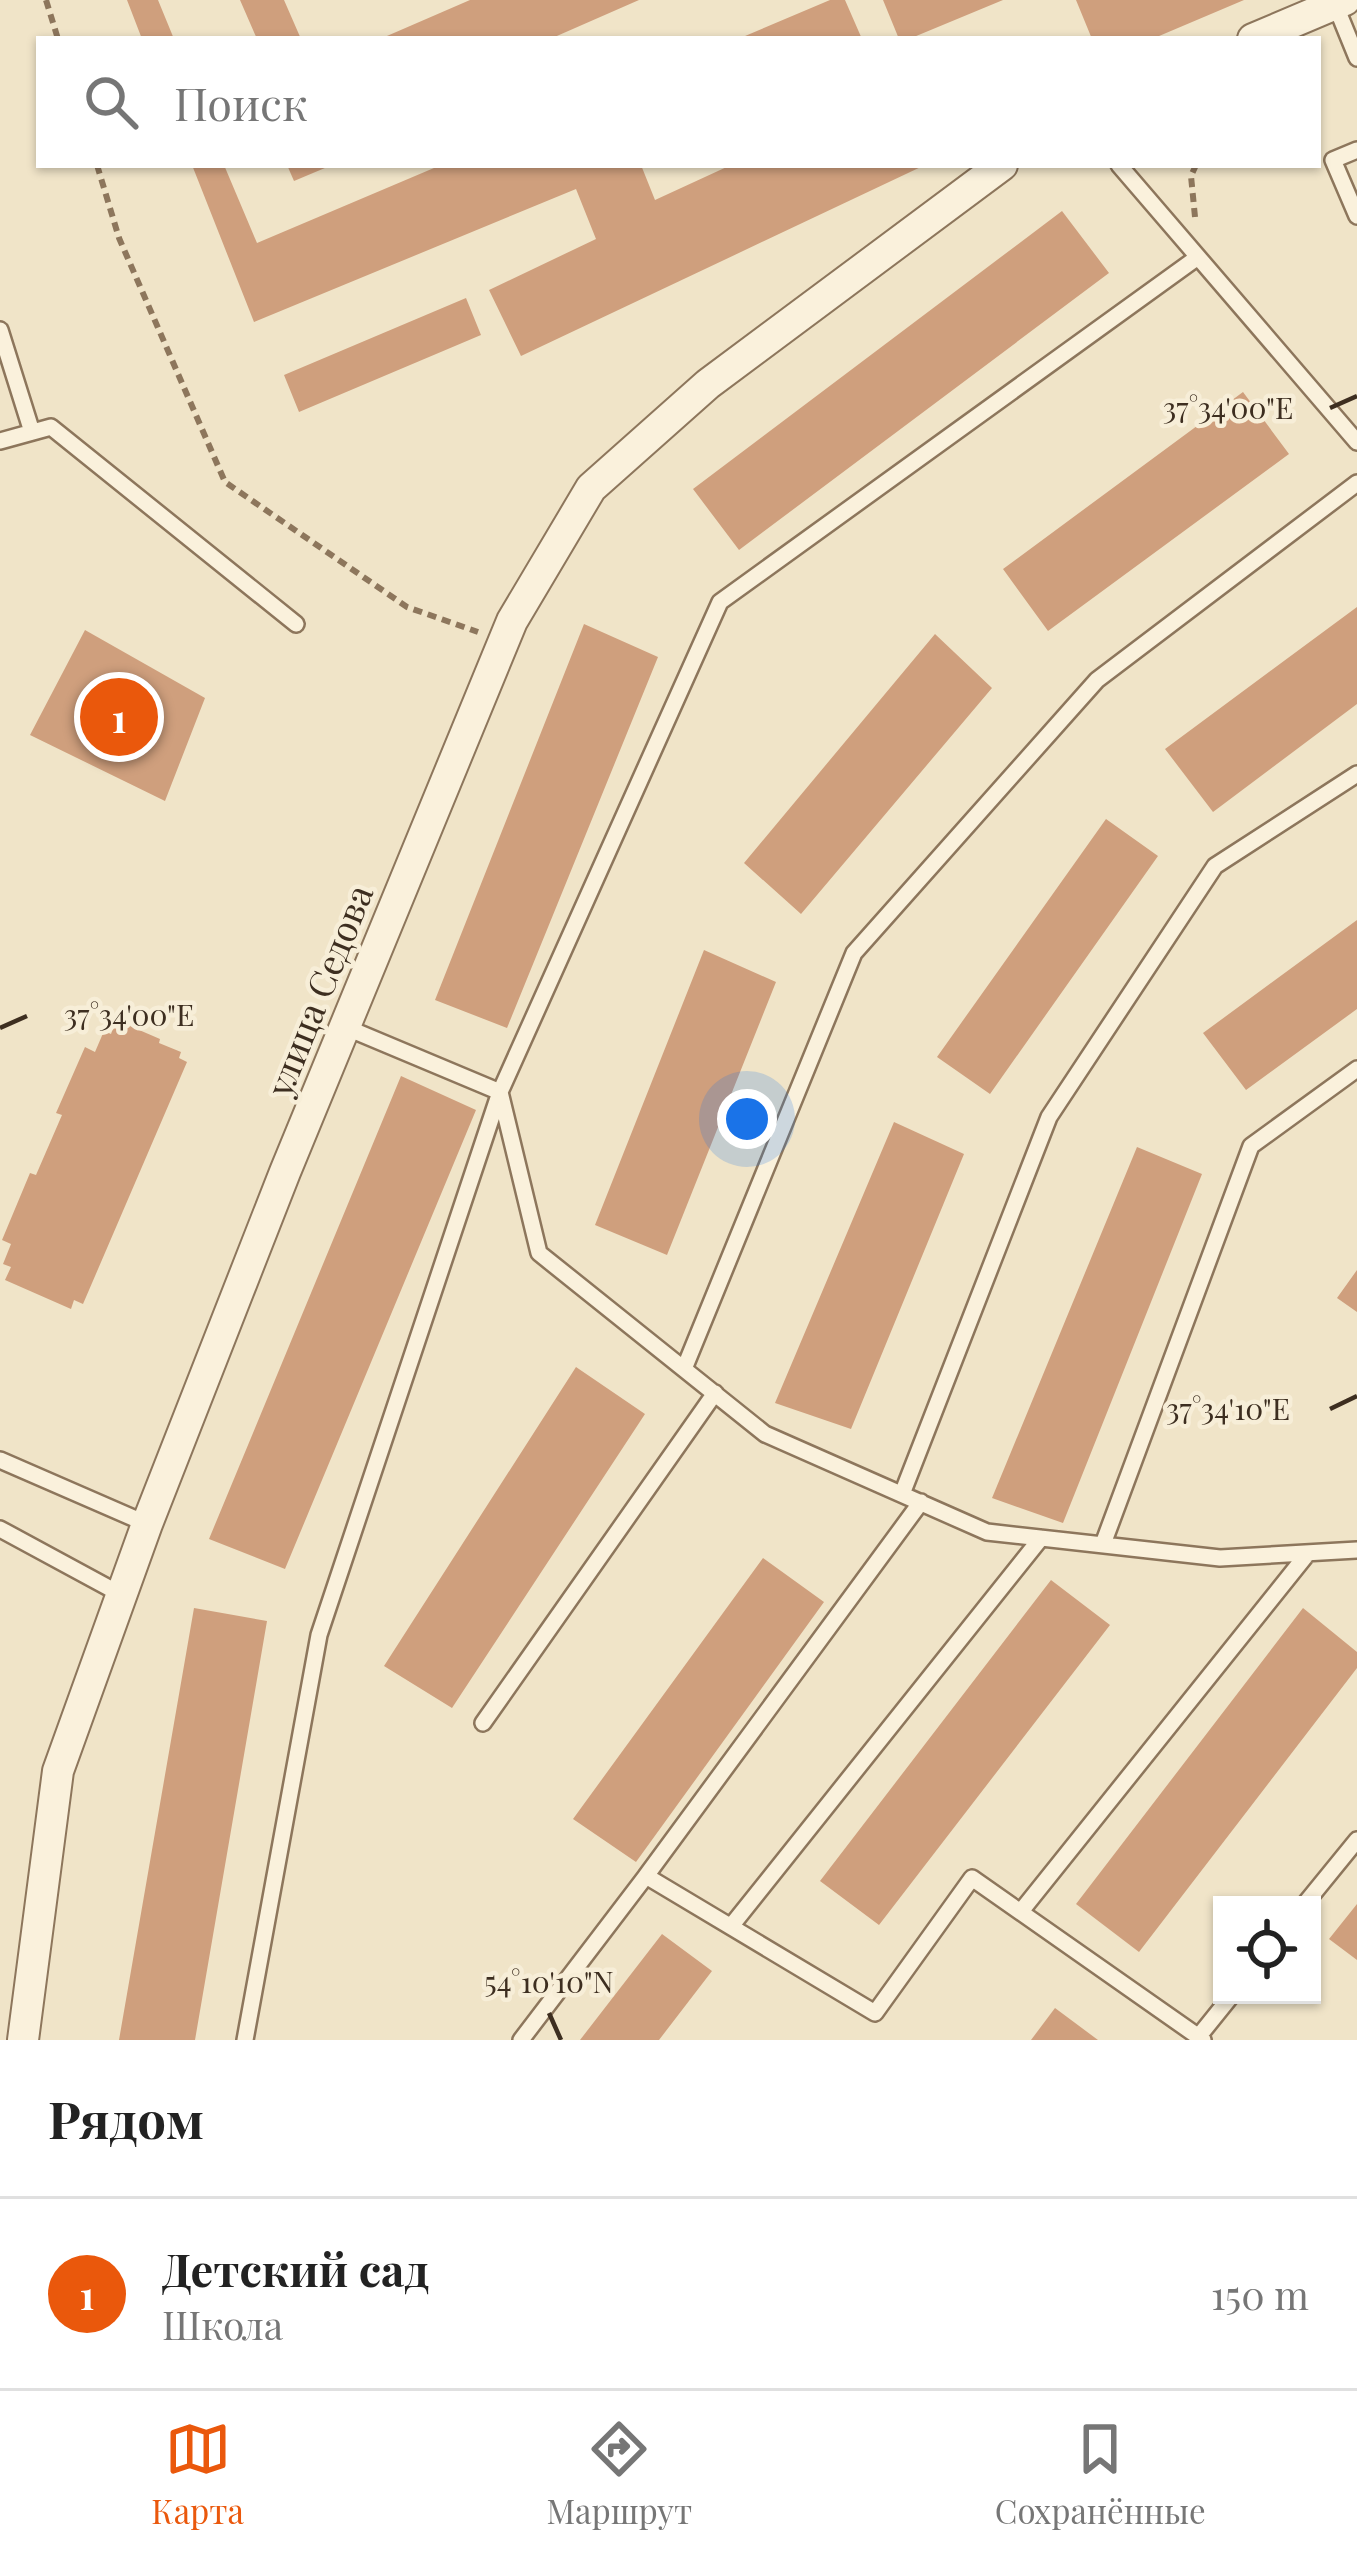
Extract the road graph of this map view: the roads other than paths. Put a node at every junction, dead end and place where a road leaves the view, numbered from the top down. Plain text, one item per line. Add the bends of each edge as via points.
1 (1340, 2) edge
2 (1260, 36) edge
3 (1357, 58) edge
4 (1357, 150) edge
5 (998, 168) edge
6 (1122, 168) edge
7 (1357, 216) edge
8 (1198, 257) junction
9 (0, 330) edge
10 (32, 432) junction
11 (0, 441) edge
12 (1357, 442) edge
13 (1357, 483) edge
14 (296, 624) dead end
15 (1357, 774) edge
16 (345, 1027) junction
17 (1357, 1069) edge
18 (500, 1092) junction
19 (684, 1369) junction
20 (715, 1393) junction
21 (0, 1460) edge
22 (902, 1494) junction
23 (921, 1502) junction
24 (148, 1524) junction
25 (0, 1528) edge
26 (1041, 1538) junction
27 (1102, 1544) junction
28 (1357, 1550) edge
29 (1308, 1552) junction
30 (122, 1595) junction
31 (483, 1723) dead end
32 (1357, 1840) edge
33 (646, 1876) junction
34 (1311, 1896) edge
35 (1022, 1910) junction
36 (732, 1925) junction
37 (1226, 2004) edge
38 (1201, 2038) edge
39 (22, 2040) edge
40 (245, 2040) edge
41 (521, 2040) edge

1 - 2 street
1 - 3 lane
4 - 7 lane via 1333,160
5 - 16 street, улица Седова via 708,384 591,488 512,621
6 - 8 lane
8 - 12 lane
8 - 18 lane via 720,602
9 - 10 lane
10 - 11 lane
10 - 14 lane via 51,427
13 - 19 lane via 1096,680 854,953
15 - 22 lane via 1215,866 1049,1117
16 - 18 lane
16 - 24 street, улица Седова
17 - 27 lane via 1251,1146
18 - 19 lane via 539,1253
18 - 40 lane via 319,1635
19 - 20 lane
20 - 22 lane via 765,1434
20 - 31 lane
21 - 24 lane
22 - 23 lane
23 - 26 lane via 987,1532
23 - 33 lane
24 - 30 street, улица Седова
25 - 30 lane
26 - 27 lane
26 - 36 lane
27 - 29 lane via 1220,1558
28 - 29 lane
29 - 35 lane
30 - 39 street, улица Седова via 58,1771
32 - 34 lane
33 - 36 lane
33 - 41 lane
35 - 36 lane via 972,1878 875,2014
35 - 38 lane
37 - 38 lane

